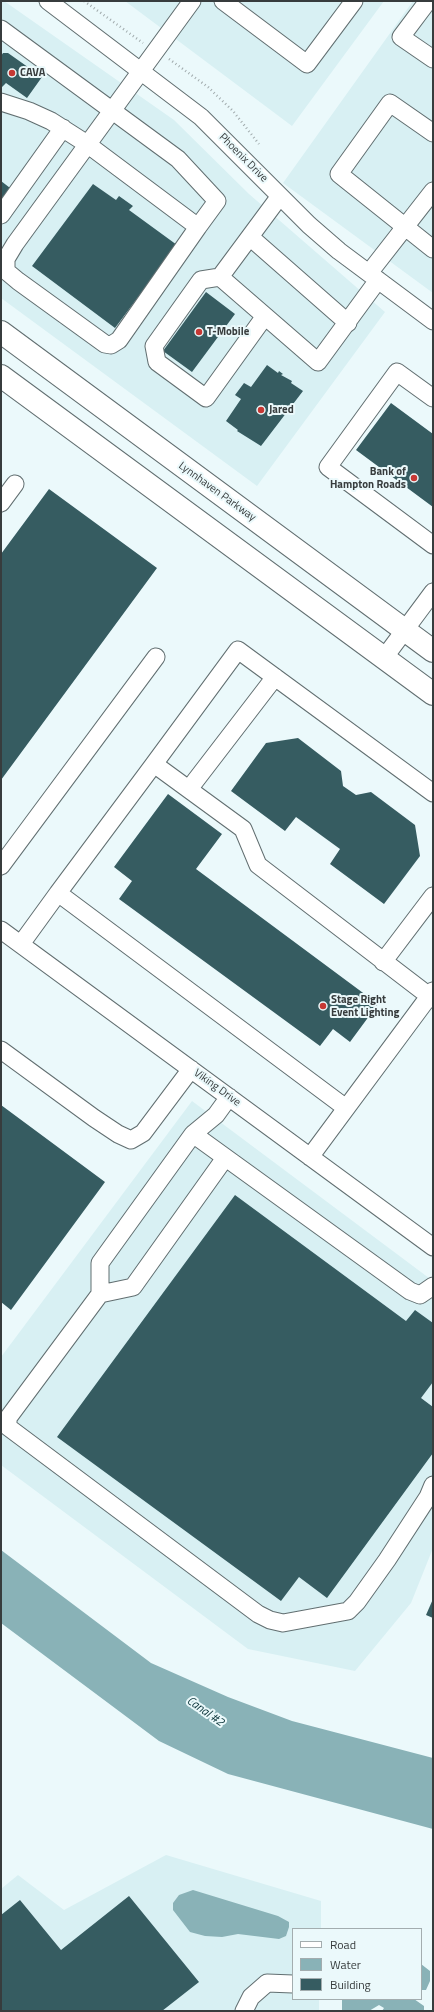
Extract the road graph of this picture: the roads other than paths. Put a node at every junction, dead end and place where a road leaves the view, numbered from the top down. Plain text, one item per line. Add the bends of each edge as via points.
1 (48, 1) edge
2 (192, 1) edge
3 (223, 1) edge
4 (354, 1) edge
5 (428, 1) edge
6 (1, 29) edge
7 (433, 59) edge
8 (141, 71) junction
9 (3, 107) edge
10 (112, 111) junction
11 (63, 128) junction
12 (433, 134) edge
13 (87, 144) junction
14 (433, 191) edge
15 (280, 196) junction
16 (1, 215) edge
17 (198, 227) junction
18 (405, 228) junction
19 (250, 237) junction
20 (433, 249) edge
21 (374, 277) junction
22 (220, 278) junction
23 (265, 316) junction
24 (433, 321) edge
25 (348, 323) junction
26 (1, 332) edge
27 (1, 376) edge
28 (433, 398) edge
29 (15, 484) dead end
30 (1, 503) edge
31 (433, 546) edge
32 (433, 592) edge
33 (405, 630) junction
34 (433, 651) edge
35 (156, 656) dead end
36 (384, 658) junction
37 (275, 677) junction
38 (433, 694) edge
39 (154, 764) junction
40 (189, 789) junction
41 (433, 793) edge
42 (1, 866) edge
43 (58, 893) junction
44 (433, 896) edge
45 (1, 930) edge
46 (21, 944) junction
47 (383, 962) junction
48 (432, 996) edge
49 (1, 1050) edge
50 (192, 1069) junction
51 (229, 1097) junction
52 (346, 1108) junction
53 (193, 1134) junction
54 (310, 1157) junction
55 (225, 1158) junction
56 (433, 1247) edge
57 (433, 1286) edge
58 (100, 1294) junction
59 (433, 1485) edge
60 (292, 1984) edge
61 (244, 2011) edge

1 - 8 street, Phoenix Drive
2 - 8 street
3 - 4 street via 307,64
5 - 7 street via 401,37
6 - 10 street
8 - 10 street
8 - 15 street, Phoenix Drive via 201,117
9 - 11 street via 29,111
10 - 13 street
10 - 17 street via 178,159 217,201
11 - 13 street
11 - 16 street
12 - 18 street via 390,103 339,174
13 - 17 street
13 - 17 street via 6,259 6,271 18,281 105,344 111,345 119,340
14 - 18 street
15 - 19 street
15 - 21 street, Phoenix Drive via 309,225
18 - 20 street
18 - 21 street
19 - 22 street
19 - 25 street
21 - 24 street, Phoenix Drive
21 - 25 street
22 - 23 street
22 - 23 street via 201,280 154,346 157,362 206,398
23 - 25 street via 318,362
26 - 33 main road, Lynnhaven Parkway
27 - 36 main road
28 - 31 street via 397,372 328,467
29 - 30 street
32 - 33 street
33 - 34 main road, Lynnhaven Parkway
33 - 36 street
35 - 42 street
36 - 38 main road
37 - 39 street via 238,650
37 - 40 street
37 - 41 street
39 - 40 street
39 - 43 street
40 - 47 street via 243,829 258,865
43 - 46 street
43 - 52 street
44 - 47 street
45 - 46 street, Viking Drive
46 - 50 street, Viking Drive
47 - 48 street
48 - 52 street
49 - 50 street via 94,1118 131,1140 143,1133
50 - 51 street, Viking Drive
51 - 53 street via 216,1115
51 - 54 street, Viking Drive
52 - 54 street
53 - 55 street
53 - 58 street via 100,1263
54 - 56 street, Viking Drive
55 - 57 street via 410,1291 420,1295
55 - 58 street via 133,1287
58 - 59 street via 8,1418 8,1428 258,1614 283,1623 348,1611 358,1602 391,1554
60 - 61 street via 267,1983 251,1997

